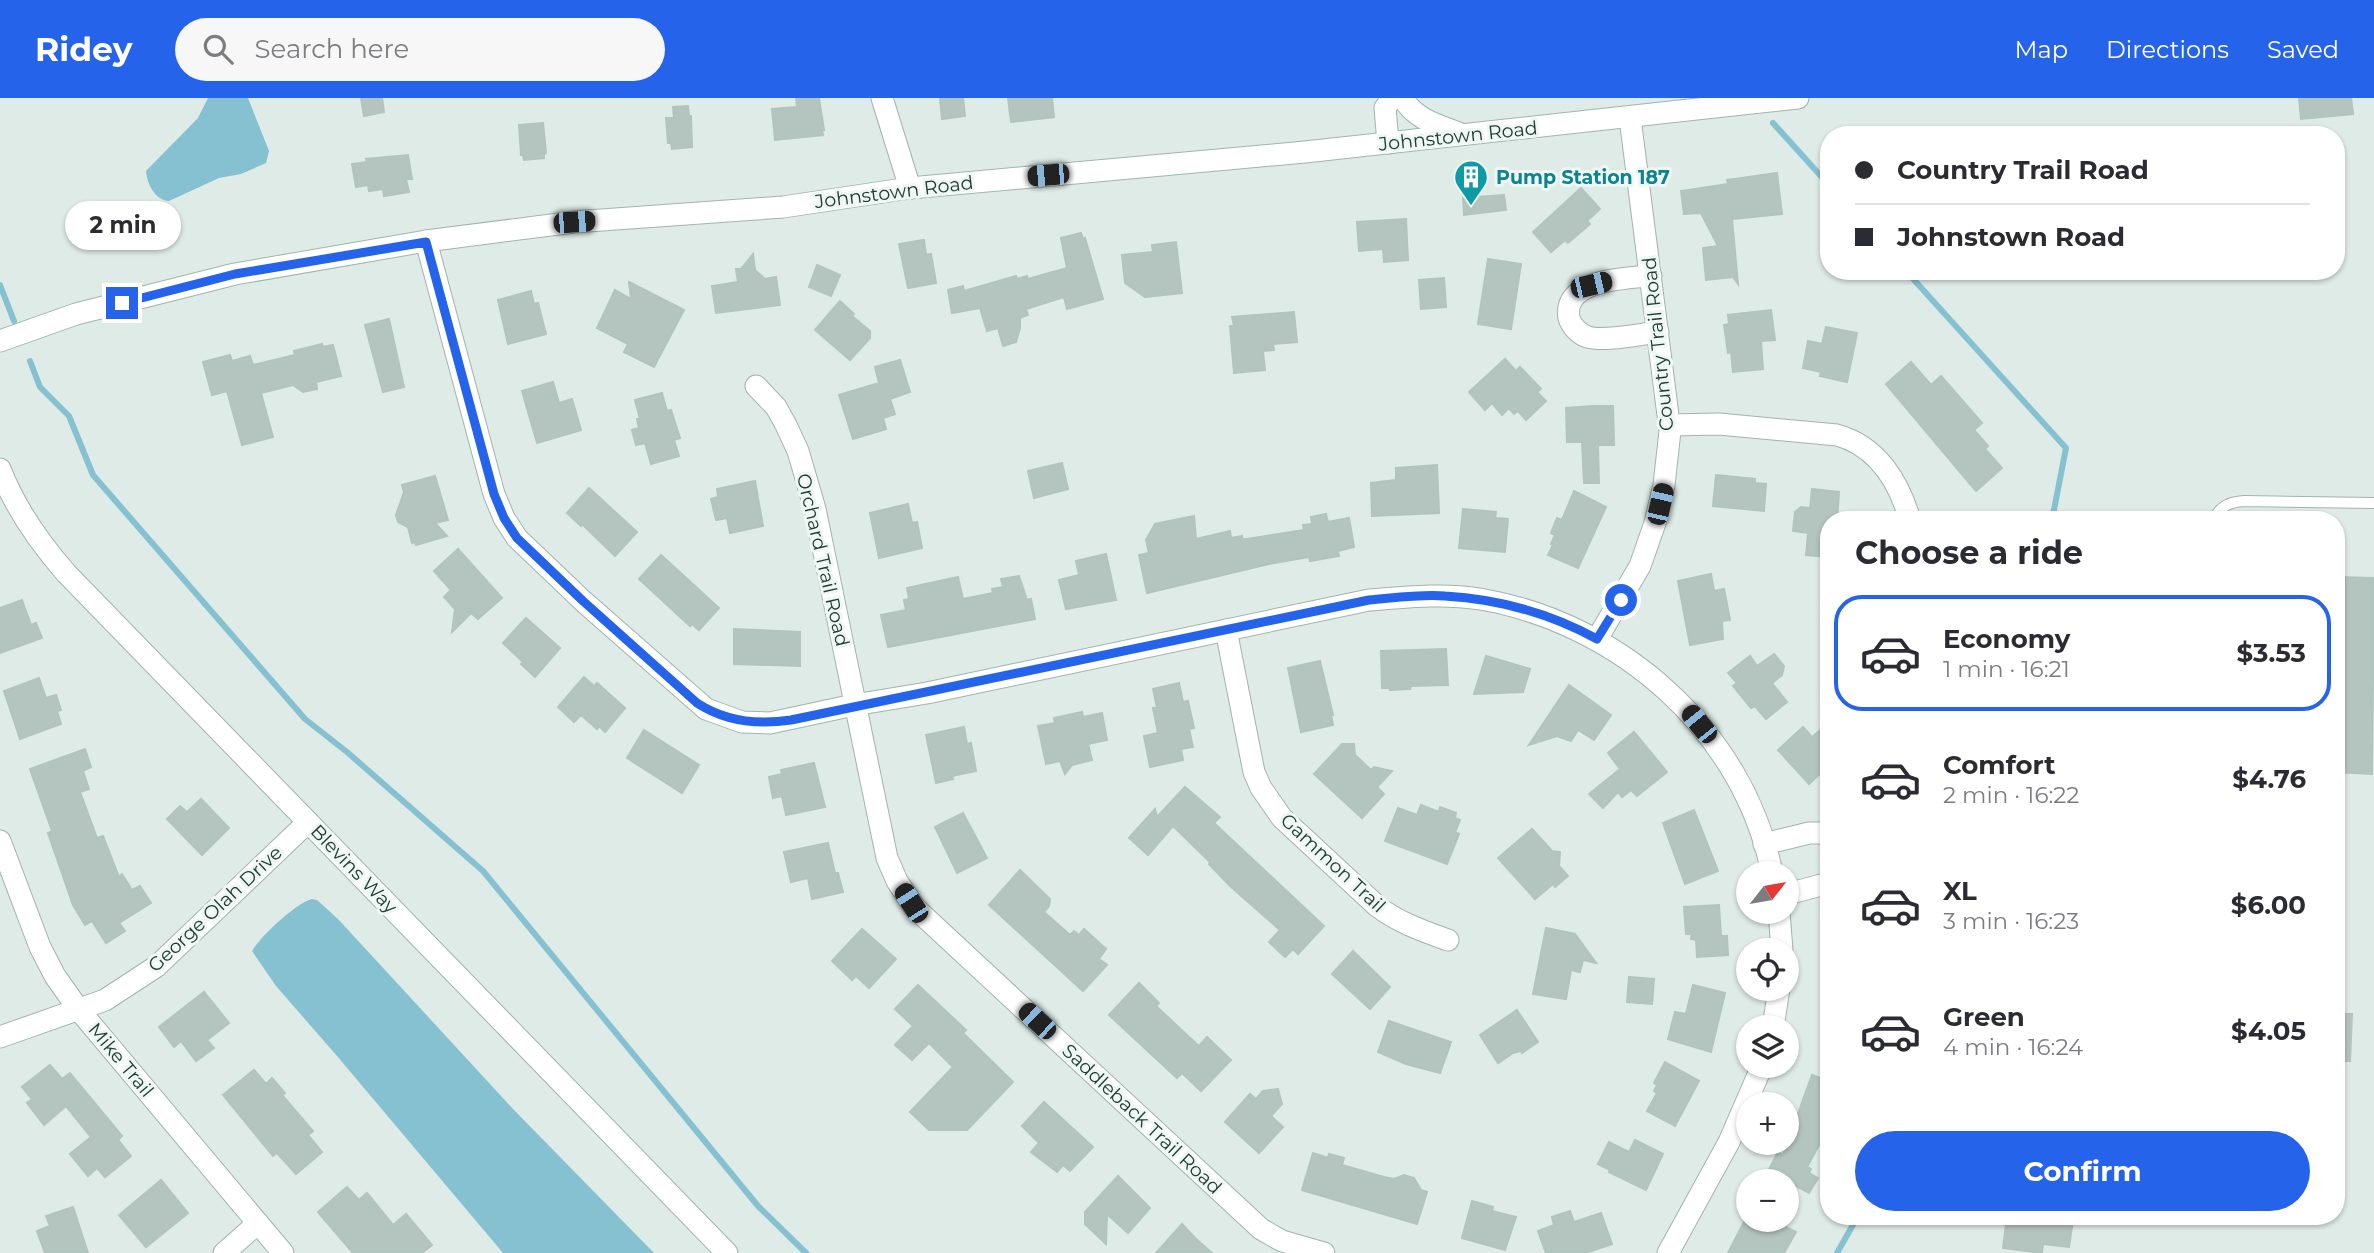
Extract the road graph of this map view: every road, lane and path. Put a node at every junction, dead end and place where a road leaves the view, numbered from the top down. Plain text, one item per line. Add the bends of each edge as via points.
1 (882, 98) edge
2 (1798, 98) edge
3 (1389, 100) edge
4 (1630, 118) junction
5 (1464, 135) junction
6 (1388, 143) junction
7 (910, 188) junction
8 (426, 242) junction
9 (1651, 276) junction
10 (1658, 332) junction
11 (0, 341) edge
12 (756, 386) dead end
13 (1669, 425) junction
14 (0, 469) edge
15 (2374, 503) edge
16 (1907, 511) edge
17 (2218, 511) edge
18 (1226, 630) junction
19 (1597, 639) junction
20 (854, 705) junction
21 (308, 822) junction
22 (1820, 833) edge
23 (0, 841) edge
24 (1764, 844) junction
25 (1769, 861) edge
26 (1820, 885) edge
27 (1799, 891) edge
28 (1448, 940) dead end
29 (79, 1010) junction
30 (0, 1037) edge
31 (1757, 1078) edge
32 (258, 1223) junction
33 (224, 1253) edge
34 (283, 1253) edge
35 (727, 1253) edge
36 (1324, 1253) edge
37 (1668, 1253) edge

1 - 7 street
2 - 4 street, Johnstown Road
3 - 5 street
3 - 6 street
4 - 5 street, Johnstown Road
4 - 9 street, Country Trail Road
5 - 6 street, Johnstown Road
6 - 7 street, Johnstown Road
7 - 8 street, Johnstown Road via 783,207 574,222
8 - 11 street, Johnstown Road via 235,274 76,314
8 - 20 street via 494,494 517,538 706,709 742,722 770,723
9 - 10 street, Country Trail Road
9 - 10 street via 1591,285 1577,293 1569,318 1587,337
10 - 13 street, Country Trail Road
12 - 20 street, Orchard Trail Road via 776,407 798,451
13 - 16 street via 1720,425 1850,439 1867,448 1892,477
13 - 19 street, Country Trail Road via 1656,523 1640,566
14 - 21 street, Blevins Way via 29,525 66,573
15 - 17 lane via 2244,501
18 - 19 street via 1369,600 1443,596 1511,606
18 - 20 street
18 - 28 street, Gammon Trail via 1248,751 1269,803 1390,916
19 - 24 street via 1660,683 1685,708 1731,768
20 - 36 street, Saddleback Trail Road via 887,858 915,908 1261,1229 1282,1241
21 - 29 street, George Olah Drive via 157,966 123,990
21 - 35 street, Blevins Way
22 - 24 street
23 - 29 street, Mike Trail via 40,947
24 - 25 street
26 - 27 street
29 - 30 street, George Olah Drive
29 - 32 street, Mike Trail
31 - 37 street via 1729,1142
32 - 33 street
32 - 34 street, Mike Trail

